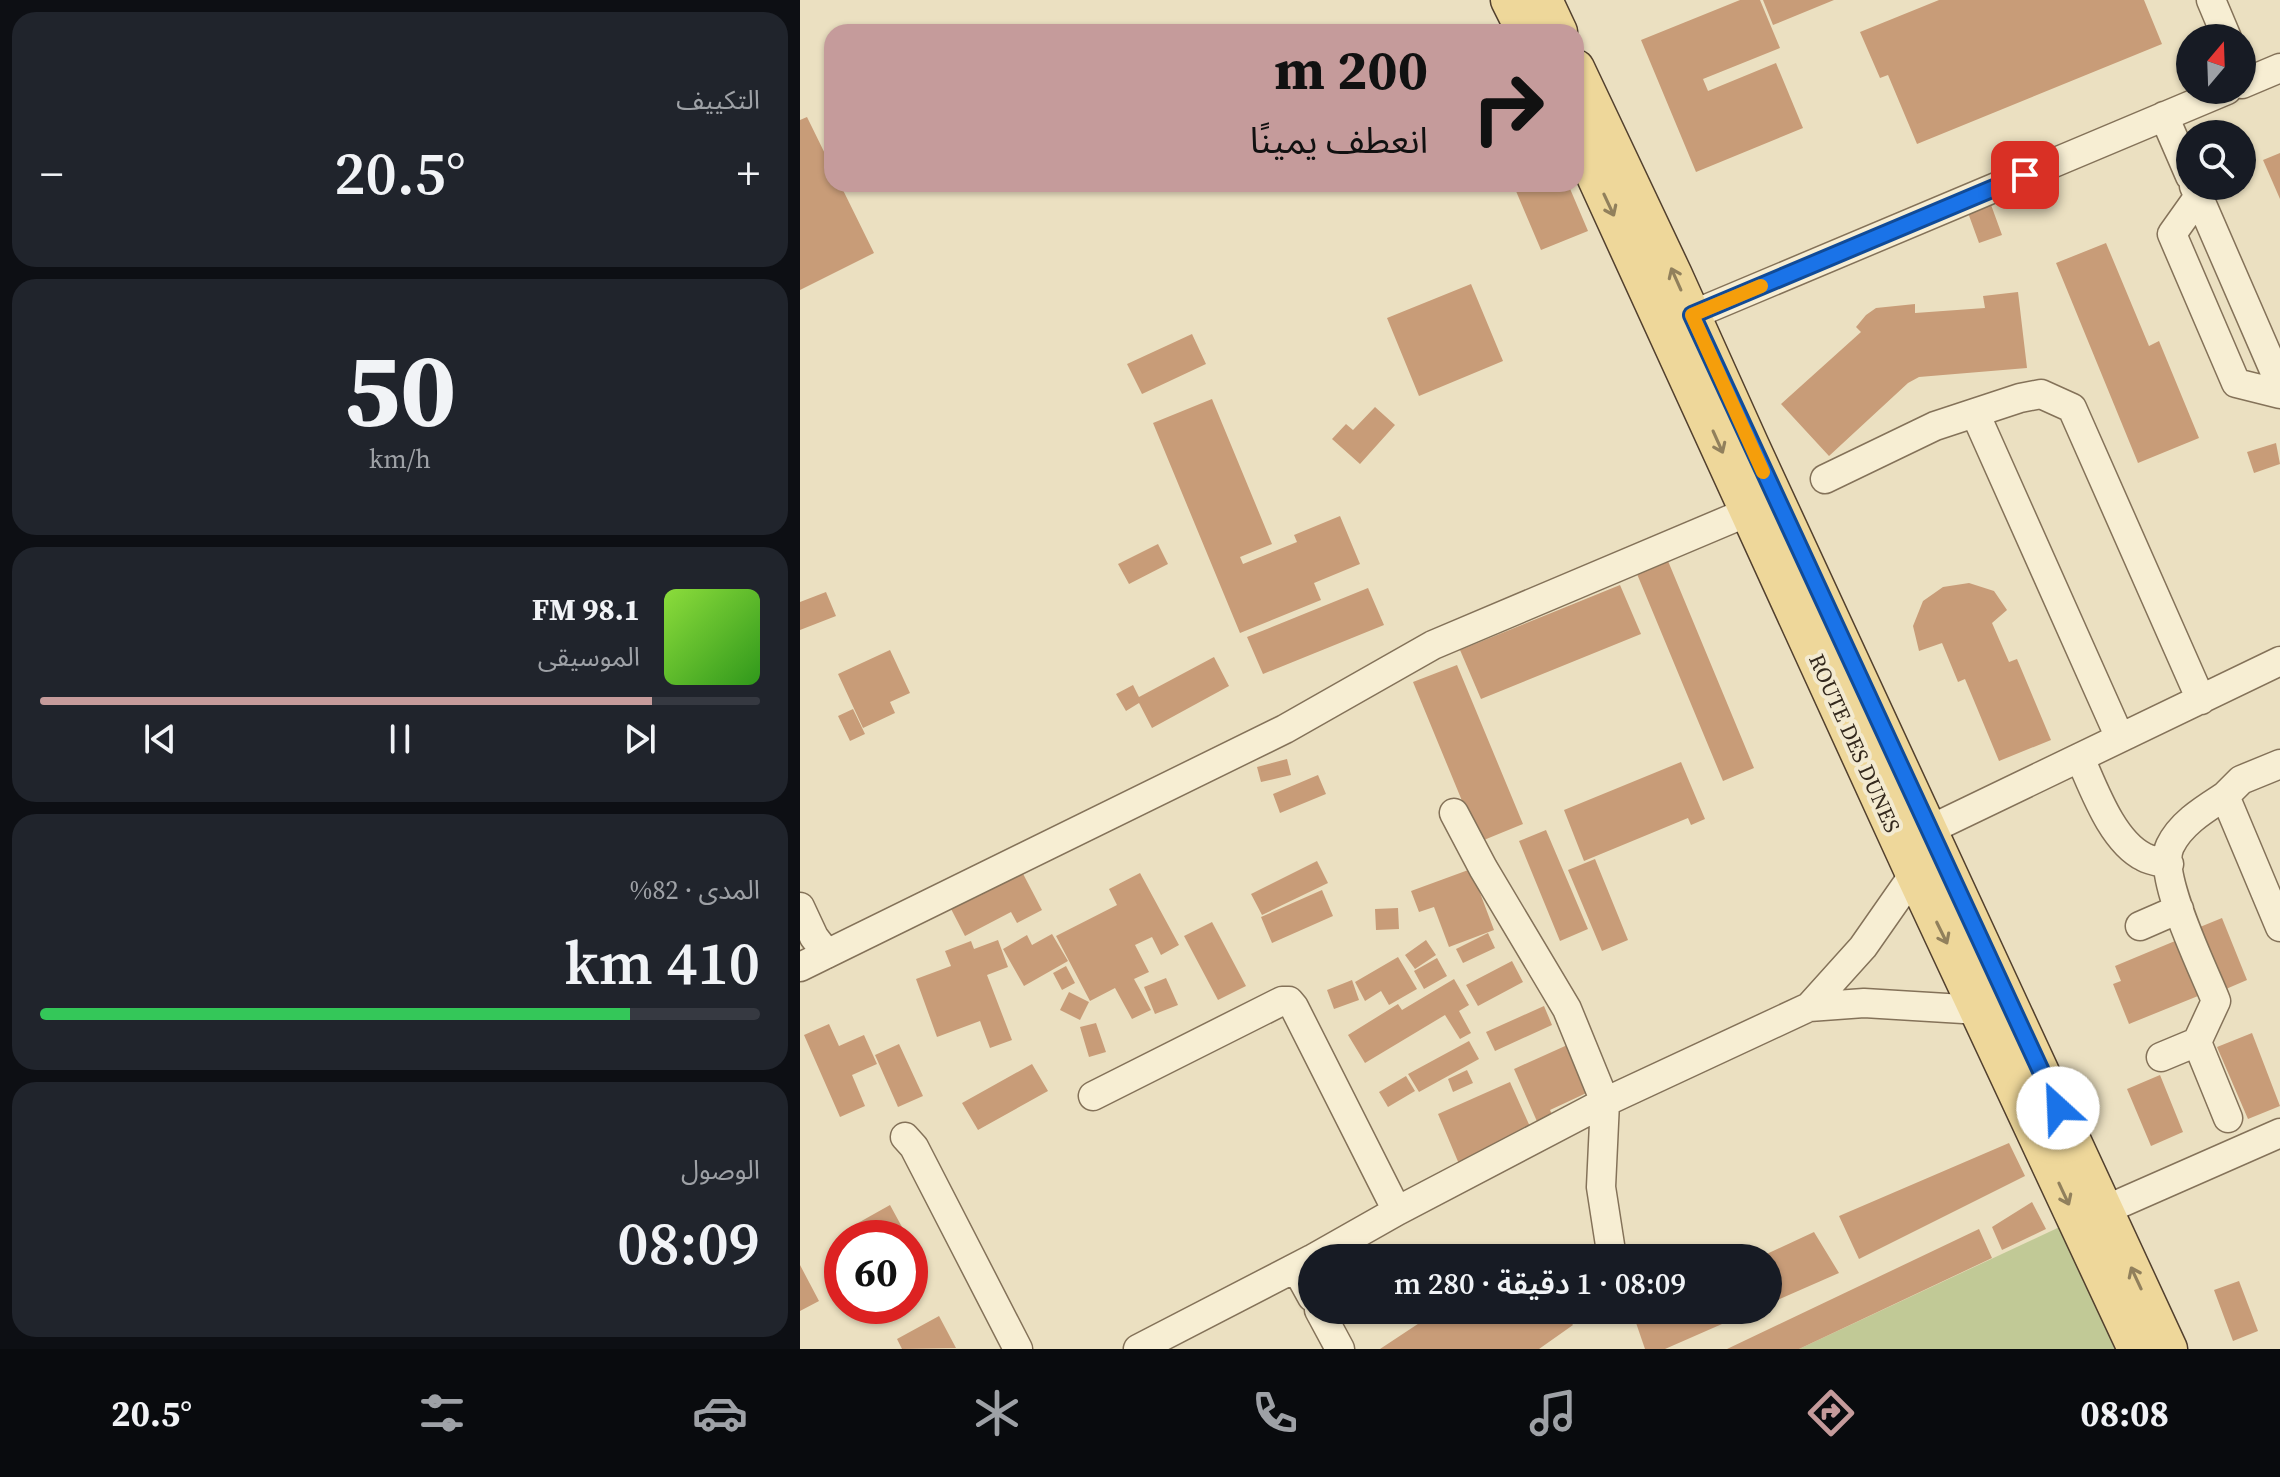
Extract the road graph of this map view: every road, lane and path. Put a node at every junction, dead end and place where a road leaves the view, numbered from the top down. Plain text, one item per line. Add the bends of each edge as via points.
1 (1509, 0) edge
2 (1544, 0) edge
3 (2211, 0) edge
4 (1521, 24) edge
5 (1555, 24) edge
6 (2221, 24) edge
7 (2280, 68) edge
8 (2256, 77) edge
9 (1584, 85) edge
10 (2191, 104) edge
11 (2164, 116) junction
12 (2176, 144) edge
13 (1584, 152) edge
14 (2188, 200) edge
15 (2200, 200) edge
16 (1692, 315) junction
17 (2280, 384) edge
18 (2280, 394) edge
19 (1975, 413) junction
20 (1825, 479) dead end
21 (1750, 511) junction
22 (2280, 661) edge
23 (2201, 700) junction
24 (2120, 738) junction
25 (2080, 758) junction
26 (2280, 764) edge
27 (2225, 796) junction
28 (1454, 813) dead end
29 (1929, 830) junction
30 (2169, 864) junction
31 (1914, 874) junction
32 (800, 907) edge
33 (2179, 909) junction
34 (2140, 926) dead end
35 (2280, 927) edge
36 (813, 945) edge
37 (800, 967) edge
38 (1809, 1007) junction
39 (1996, 1011) junction
40 (2197, 1042) junction
41 (2161, 1057) dead end
42 (1093, 1096) dead end
43 (1605, 1102) junction
44 (2228, 1118) dead end
45 (2280, 1133) edge
46 (905, 1137) dead end
47 (2105, 1210) junction
48 (1397, 1211) junction
49 (1339, 1244) edge
50 (1610, 1244) edge
51 (1298, 1267) edge
52 (1327, 1324) edge
53 (1018, 1349) edge
54 (1138, 1349) edge
55 (1340, 1349) edge
56 (2136, 1349) edge
57 (2169, 1349) edge

1 - 4 main road
2 - 5 main road
3 - 6 street
7 - 8 street
16 -> 9 main road, ROUTE DES DUNES
10 - 11 street
11 - 12 street
11 - 16 street
13 -> 21 main road, ROUTE DES DUNES
14 - 18 street via 2172,234 2236,383
15 - 17 street
16 - 29 main road, ROUTE DES DUNES
19 - 20 street via 1935,426
19 - 23 street via 2041,394 2072,408
19 - 24 street
21 - 31 main road, ROUTE DES DUNES
21 - 36 street via 1433,645 1285,729
22 - 23 street
23 - 24 street
24 - 25 street
25 - 29 street
25 - 30 street via 2120,836 2144,857
26 - 27 street via 2241,780
27 - 30 street via 2195,816 2169,848
27 - 35 street
28 - 43 street via 1567,1009
29 - 39 main road, ROUTE DES DUNES
30 - 33 street via 2168,881
31 - 38 street via 1863,947
31 -> 39 main road, ROUTE DES DUNES
32 - 36 street
33 - 34 street
33 - 40 street via 2216,1001
36 - 37 street
38 - 39 street via 1864,1003
38 - 43 street
39 - 47 main road, ROUTE DES DUNES
39 -> 56 main road, ROUTE DES DUNES
40 - 41 street
40 - 44 street
42 - 48 street via 1289,1001
43 - 48 street
43 - 50 street via 1601,1187
45 - 47 street
46 - 53 street
57 -> 47 main road, ROUTE DES DUNES
48 - 49 street
51 - 54 street
52 - 55 street

